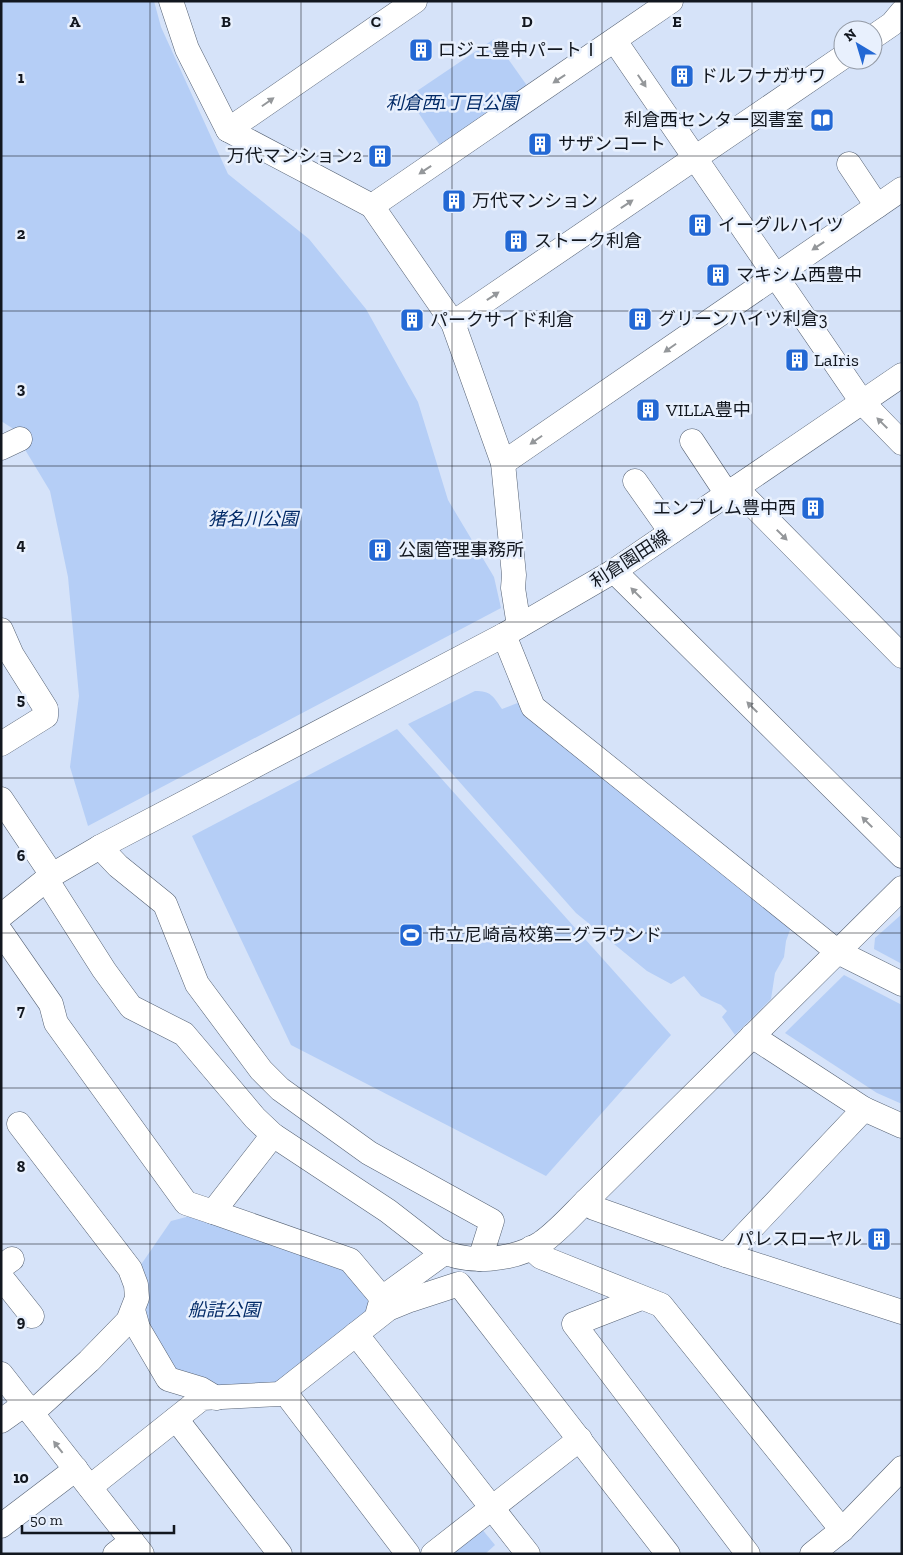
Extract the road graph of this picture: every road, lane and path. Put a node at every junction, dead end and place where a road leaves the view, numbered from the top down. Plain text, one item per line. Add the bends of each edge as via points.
1 (172, 1) edge
2 (415, 1) edge
3 (671, 1) edge
4 (902, 12) edge
5 (883, 30) edge
6 (614, 41) junction
7 (833, 64) edge
8 (228, 130) junction
9 (694, 159) junction
10 (849, 164) dead end
11 (902, 189) edge
12 (372, 206) junction
13 (877, 206) junction
14 (775, 275) junction
15 (453, 323) junction
16 (902, 375) edge
17 (862, 402) junction
18 (692, 441) dead end
19 (902, 443) edge
20 (503, 463) junction
21 (635, 480) dead end
22 (732, 491) junction
23 (671, 532) junction
24 (614, 571) junction
25 (1, 630) edge
26 (512, 630) junction
27 (902, 656) edge
28 (1, 744) edge
29 (1, 799) edge
30 (100, 847) junction
31 (902, 856) edge
32 (49, 877) junction
33 (902, 888) edge
34 (1, 916) edge
35 (1, 932) edge
36 (838, 952) junction
37 (902, 984) edge
38 (752, 1036) junction
39 (864, 1109) junction
40 (19, 1124) dead end
41 (902, 1126) edge
42 (273, 1135) junction
43 (586, 1201) junction
44 (213, 1212) junction
45 (531, 1248) junction
46 (444, 1253) junction
47 (726, 1255) junction
48 (480, 1259) junction
49 (5, 1268) edge
50 (641, 1298) junction
51 (380, 1308) junction
52 (133, 1310) junction
53 (902, 1312) edge
54 (32, 1316) dead end
55 (356, 1334) junction
56 (1, 1374) edge
57 (284, 1391) junction
58 (216, 1398) junction
59 (28, 1409) junction
60 (176, 1419) junction
61 (1, 1422) edge
62 (580, 1439) junction
63 (902, 1468) edge
64 (83, 1478) junction
65 (493, 1508) junction
66 (1, 1526) edge
67 (842, 1530) junction
68 (130, 1550) edge
69 (280, 1554) edge
70 (408, 1554) edge
71 (432, 1554) edge
72 (528, 1554) edge
73 (668, 1554) edge
74 (748, 1554) edge
75 (812, 1554) edge

1 - 8 street via 187,49
8 -> 2 street
3 - 6 street
4 - 5 street
6 -> 9 street
6 -> 12 street
7 - 9 street
8 - 12 street
9 - 14 street
15 -> 9 street
10 - 13 street
11 - 13 street
12 - 15 street
13 -> 14 street
14 - 17 street
14 -> 20 street
15 - 20 street
16 - 17 street, 利倉園田線
19 -> 17 street
17 - 22 street, 利倉園田線
18 - 22 street
20 - 26 street via 514,575
21 - 23 street
22 - 23 street, 利倉園田線
22 -> 27 street
23 - 24 street, 利倉園田線
24 - 26 street, 利倉園田線
31 -> 24 street
25 - 28 street via 12,655 46,709 46,716
26 - 30 street, 利倉園田線
26 - 36 street via 533,707
29 - 32 street
30 - 32 street, 利倉園田線
30 - 48 street via 118,866 166,904 197,984 280,1089 369,1153 492,1221
32 - 34 street, 利倉園田線
32 - 42 street via 104,970 131,1008 184,1034
33 - 36 street
35 - 44 street via 50,1004 56,1023 186,1204
36 - 37 street
36 - 38 street
38 - 39 street
38 - 43 street
39 - 41 street
39 - 47 street
40 - 52 street via 130,1269 137,1298
42 - 44 street
42 - 46 street via 388,1211
43 - 45 street via 549,1236
43 - 47 street via 594,1208
44 - 51 street via 350,1260
45 - 48 street
45 - 50 street via 541,1257
46 - 48 street
46 - 51 street
47 - 53 street
49 - 54 street
50 - 67 street via 661,1305
50 - 74 street via 574,1324
51 - 55 street
51 - 62 street via 388,1309 459,1284
52 - 58 street via 138,1328 168,1379 201,1389
52 - 59 street via 128,1321 90,1361
55 - 57 street
55 - 65 street
56 - 59 street
57 - 58 street via 280,1394
57 - 70 street
58 - 60 street via 202,1398
59 - 61 street
64 -> 59 street
60 - 64 street
60 - 69 street
62 - 65 street
62 - 73 street
63 - 67 street
64 - 66 street
64 - 68 street
65 - 71 street
65 - 72 street
67 - 75 street

